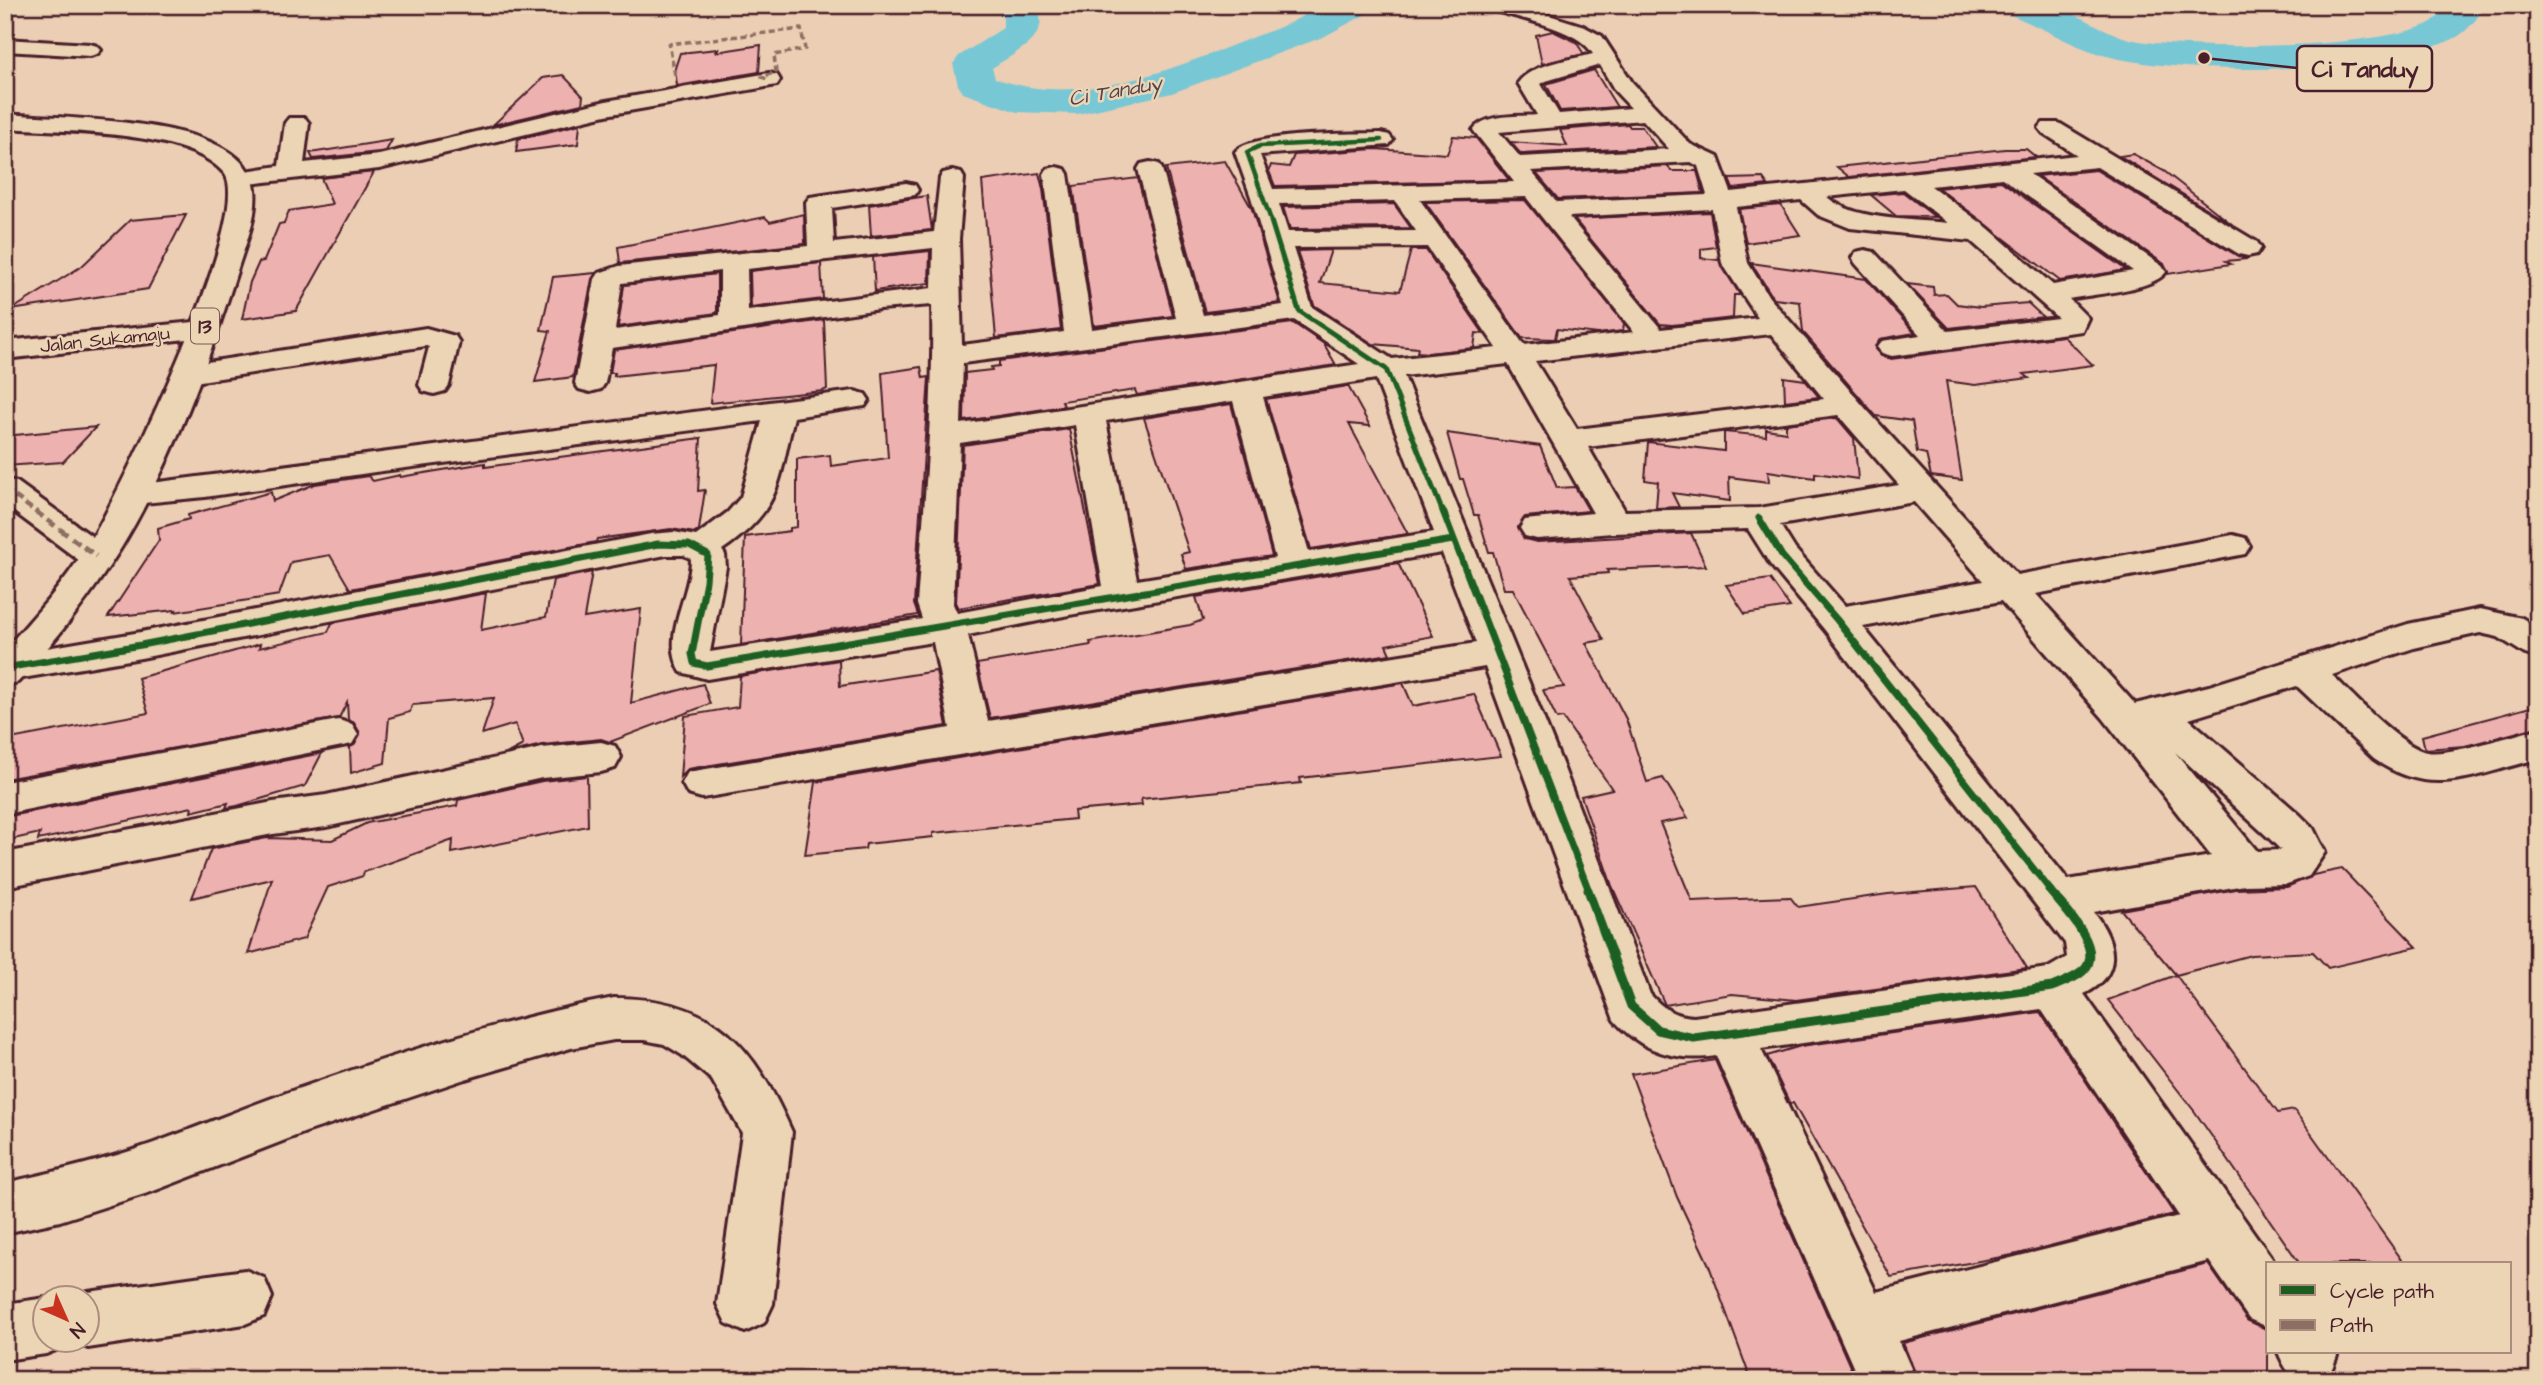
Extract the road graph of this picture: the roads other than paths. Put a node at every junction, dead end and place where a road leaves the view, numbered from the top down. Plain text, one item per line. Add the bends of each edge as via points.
1 (1495, 5) edge
2 (5, 45) edge
3 (90, 50) dead end
4 (1606, 57) junction
5 (769, 80) dead end
6 (1648, 113) junction
7 (1551, 119) junction
8 (5, 121) edge
9 (297, 123) dead end
10 (2051, 128) dead end
11 (1381, 139) dead end
12 (1696, 155) junction
13 (2101, 159) junction
14 (1514, 165) junction
15 (1150, 169) dead end
16 (2006, 169) junction
17 (290, 174) junction
18 (1056, 174) dead end
19 (240, 178) junction
20 (952, 178) dead end
21 (1909, 181) junction
22 (1531, 189) junction
23 (906, 190) dead end
24 (1402, 193) junction
25 (1808, 193) junction
26 (1264, 197) junction
27 (1722, 200) junction
28 (1549, 210) junction
29 (1979, 234) junction
30 (946, 239) junction
31 (1434, 239) junction
32 (1277, 240) junction
33 (2248, 248) dead end
34 (821, 254) junction
35 (1865, 258) dead end
36 (734, 262) junction
37 (2047, 294) junction
38 (946, 295) junction
39 (1299, 311) junction
40 (734, 321) junction
41 (1192, 325) junction
42 (1776, 325) junction
43 (204, 330) junction
44 (1654, 339) junction
45 (1079, 340) junction
46 (599, 341) junction
47 (1941, 341) junction
48 (1892, 347) dead end
49 (5, 349) edge
50 (1517, 355) junction
51 (948, 356) junction
52 (1386, 369) junction
53 (188, 374) junction
54 (590, 383) dead end
55 (435, 385) dead end
56 (1246, 392) junction
57 (854, 400) dead end
58 (1846, 405) junction
59 (780, 410) junction
60 (1090, 415) junction
61 (945, 436) junction
62 (1568, 440) junction
63 (5, 489) edge
64 (1923, 491) junction
65 (133, 494) junction
66 (1759, 518) junction
67 (1613, 522) junction
68 (1537, 528) dead end
69 (1454, 541) junction
70 (2233, 547) dead end
71 (701, 548) junction
72 (96, 556) junction
73 (1295, 566) junction
74 (2010, 588) junction
75 (1122, 594) junction
76 (1837, 620) junction
77 (948, 627) junction
78 (2538, 645) edge
79 (1499, 652) junction
80 (2303, 669) junction
81 (8, 670) edge
82 (2142, 717) junction
83 (338, 734) dead end
84 (972, 737) junction
85 (2538, 744) edge
86 (601, 757) dead end
87 (702, 783) dead end
88 (5, 798) edge
89 (2245, 868) junction
90 (5, 870) edge
91 (2058, 900) junction
92 (2052, 987) junction
93 (1730, 1034) junction
94 (5, 1208) edge
95 (2219, 1232) junction
96 (245, 1297) dead end
97 (2266, 1297) edge
98 (745, 1304) dead end
99 (102, 1318) edge
100 (1863, 1323) junction
101 (32, 1328) edge
102 (5, 1332) edge
103 (1888, 1380) edge

1 - 4 main road via 1589,35
2 - 3 main road
4 - 6 main road via 1622,86
4 - 7 main road via 1538,76 1529,83
5 - 17 main road via 606,108 379,162
6 - 7 main road
6 - 12 main road via 1682,149
7 - 14 main road via 1485,130
8 - 19 main road via 155,134 214,154
9 - 17 main road
10 - 13 main road
11 - 26 main road via 1252,148 1247,152
12 - 14 main road
12 - 27 main road via 1711,165
13 - 16 main road
13 - 33 main road
14 - 22 main road
15 - 41 main road
16 - 21 main road
16 - 37 main road via 2152,272
17 - 19 main road
18 - 45 main road
19 - 43 main road, 13 via 239,221
20 - 30 main road
21 - 25 main road
21 - 29 main road
22 - 24 main road
22 - 28 main road
23 - 34 main road via 819,202
24 - 26 main road
24 - 31 main road
25 - 27 main road
25 - 29 main road via 1827,210 1850,220
26 - 32 main road
27 - 28 main road
27 - 42 main road via 1735,263
28 - 44 main road
29 - 37 main road
30 - 34 main road
30 - 38 main road
31 - 32 main road
31 - 50 main road
32 - 39 main road
34 - 36 main road
35 - 47 main road
36 - 40 main road
36 - 46 main road via 611,277
37 - 47 main road via 2074,318 2072,325
38 - 40 main road
38 - 51 main road
39 - 41 main road
39 - 52 main road
40 - 46 main road
41 - 45 main road
42 - 44 main road
42 - 58 main road
43 - 49 main road, Jalan Sukamaju
43 - 53 main road, 13
44 - 50 main road
45 - 51 main road
46 - 54 main road
47 - 48 main road
50 - 52 main road
50 - 62 main road
51 - 61 main road
52 - 56 main road
52 - 69 main road
53 - 55 main road via 426,337 445,342
53 - 65 main road, 13
56 - 60 main road
56 - 73 main road
57 - 59 main road
58 - 62 main road
58 - 64 main road
59 - 65 main road
59 - 71 main road via 752,508
60 - 61 main road
60 - 75 main road
61 - 77 main road via 934,597 937,613
62 - 67 main road
63 - 72 main road
64 - 66 main road
64 - 74 main road
65 - 72 main road, 13
66 - 67 main road
66 - 76 main road via 1782,556
67 - 68 main road
69 - 73 main road
69 - 79 main road
70 - 74 main road
71 - 77 main road via 710,567 691,659 699,666
71 - 81 main road via 650,545
72 - 81 main road, 13 via 80,583
73 - 75 main road
74 - 76 main road
74 - 82 main road
75 - 77 main road
76 - 91 main road
77 - 84 main road
78 - 80 main road via 2509,626 2480,621
79 - 84 main road
79 - 93 main road via 1631,1006 1657,1031 1673,1037
80 - 82 main road
80 - 85 main road via 2371,733 2415,765 2443,767
82 - 89 main road
82 - 89 main road via 2285,827 2304,852 2291,868
83 - 88 main road
84 - 87 main road
86 - 90 main road via 542,763 326,811
89 - 91 main road
91 - 92 main road via 2086,936 2093,955 2089,966
92 - 93 main road
92 - 95 main road
93 - 100 main road
94 - 98 main road via 151,1168 302,1110 465,1057 570,1027 644,1019 675,1026 729,1065 767,1132
95 - 97 main road
95 - 100 main road
96 - 99 main road
100 - 103 main road
101 - 102 main road

